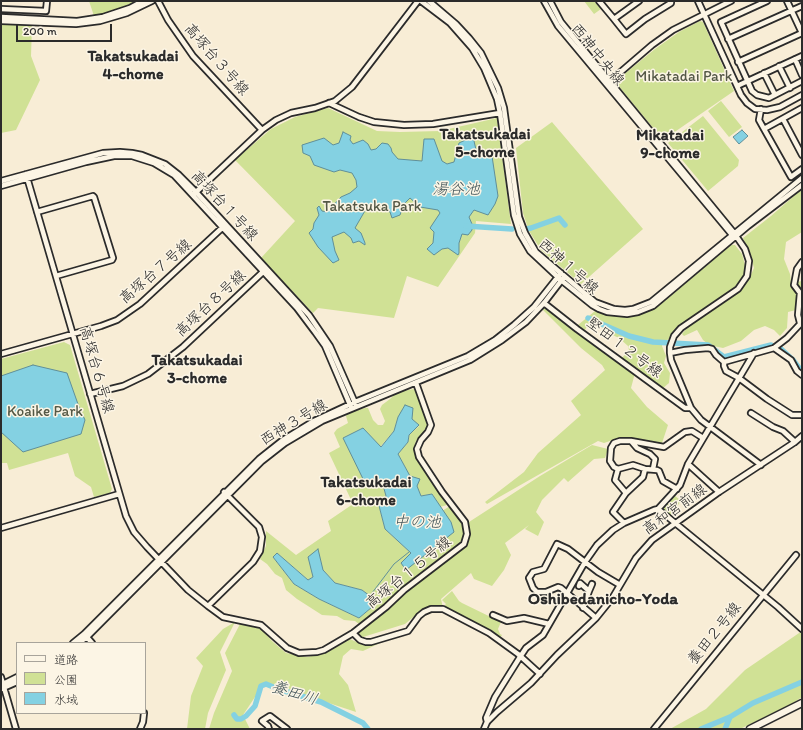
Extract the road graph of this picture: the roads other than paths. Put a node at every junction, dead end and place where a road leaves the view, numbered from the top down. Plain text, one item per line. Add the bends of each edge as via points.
1 (47, 1) edge
2 (143, 1) edge
3 (152, 1) edge
4 (158, 1) edge
5 (418, 1) edge
6 (421, 1) edge
7 (429, 1) edge
8 (544, 1) edge
9 (550, 1) edge
10 (599, 1) edge
11 (639, 1) edge
12 (672, 1) edge
13 (698, 1) edge
14 (732, 1) edge
15 (767, 1) edge
16 (787, 1) edge
17 (802, 6) edge
18 (1, 8) edge
19 (792, 10) junction
20 (704, 13) junction
21 (1, 17) edge
22 (614, 20) junction
23 (1, 21) edge
24 (802, 33) edge
25 (728, 39) junction
26 (802, 56) edge
27 (795, 59) junction
28 (738, 62) junction
29 (779, 66) junction
30 (764, 73) junction
31 (802, 75) edge
32 (747, 81) junction
33 (802, 81) edge
34 (608, 83) junction
35 (737, 86) junction
36 (790, 88) junction
37 (802, 94) edge
38 (775, 96) junction
39 (329, 103) junction
40 (761, 109) junction
41 (801, 111) edge
42 (500, 113) junction
43 (783, 119) junction
44 (764, 129) junction
45 (262, 130) junction
46 (802, 155) edge
47 (802, 169) edge
48 (27, 177) junction
49 (802, 178) edge
50 (1, 181) edge
51 (802, 185) edge
52 (1, 186) edge
53 (194, 193) junction
54 (37, 212) junction
55 (224, 226) junction
56 (734, 235) junction
57 (802, 262) edge
58 (265, 270) junction
59 (56, 276) junction
60 (561, 277) junction
61 (544, 303) junction
62 (801, 322) edge
63 (72, 333) junction
64 (775, 347) junction
65 (670, 353) junction
66 (754, 353) junction
67 (1, 354) edge
68 (724, 362) junction
69 (802, 375) edge
70 (739, 378) junction
71 (416, 383) junction
72 (90, 394) junction
73 (353, 405) junction
74 (691, 408) junction
75 (751, 413) dead end
76 (802, 415) edge
77 (710, 427) junction
78 (802, 436) edge
79 (703, 438) junction
80 (631, 441) junction
81 (795, 442) junction
82 (688, 464) junction
83 (761, 465) junction
84 (618, 469) junction
85 (645, 469) junction
86 (653, 469) junction
87 (677, 489) junction
88 (719, 492) junction
89 (626, 493) junction
90 (119, 494) junction
91 (226, 494) junction
92 (658, 509) junction
93 (624, 523) junction
94 (674, 523) junction
95 (1, 528) edge
96 (796, 555) dead end
97 (160, 561) junction
98 (585, 562) junction
99 (575, 579) junction
100 (592, 584) dead end
101 (620, 586) junction
102 (589, 591) junction
103 (566, 594) junction
104 (763, 595) junction
105 (208, 606) junction
106 (583, 608) junction
107 (494, 615) dead end
108 (596, 618) junction
109 (549, 624) junction
110 (802, 629) edge
111 (353, 633) junction
112 (85, 636) junction
113 (75, 642) edge
114 (80, 642) edge
115 (91, 642) edge
116 (520, 657) junction
117 (540, 674) junction
118 (1, 677) edge
119 (16, 678) edge
120 (16, 682) edge
121 (2, 686) edge
122 (802, 704) edge
123 (144, 714) edge
124 (487, 722) junction
125 (486, 728) edge
126 (16, 729) edge
127 (140, 729) edge
128 (269, 729) edge
129 (287, 729) edge
130 (654, 729) edge
131 (752, 729) edge

1 - 18 street via 46,11
2 - 21 street via 103,17 77,20
3 - 23 street via 127,14 100,21 76,24
4 - 45 street, 高塚台３号線 via 189,50
5 - 39 street via 352,87
6 - 42 street, 西神１号線 via 450,23 472,48 484,68
7 - 60 street, 西神１号線 via 469,38 481,53 490,71 504,108 519,217 524,233 536,252
8 - 34 street, 西神中央線 via 558,26
9 - 34 street, 西神中央線 via 561,22
10 - 22 street
11 - 22 street
12 - 22 street via 626,34
13 - 20 street
14 - 20 street
15 - 25 street via 721,22
16 - 19 street
17 - 19 street
19 - 24 street
19 - 25 street
20 - 34 street via 668,33
20 - 35 street
24 - 28 street
25 - 28 street
26 - 27 street
27 - 29 street
27 - 31 street
28 - 32 street
29 - 30 street
29 - 36 street
30 - 32 street
30 - 38 street
32 - 35 street
32 - 38 street via 757,95 769,98
33 - 36 street
34 - 56 street, 西神中央線
35 - 40 street via 747,103 755,109
36 - 38 street
37 - 40 street via 780,107
39 - 42 street via 374,122 413,126
39 - 45 street via 276,120
40 - 44 street via 759,120
41 - 43 street
42 - 60 street, 西神１号線 via 514,215 520,234 530,251
43 - 44 street
43 - 46 street
44 - 47 street via 791,177
45 - 53 street
48 - 50 street, 高塚台１号線
48 - 52 street, 高塚台１号線
48 - 53 street, 高塚台１号線 via 103,153 120,152 142,155 165,164 179,175
48 - 54 street, 高塚台６号線
49 - 56 street, 西神１号線
51 - 56 street, 西神１号線
53 - 55 street, 高塚台１号線
54 - 59 street, 高塚台６号線
54 - 59 street via 93,196 113,258
55 - 58 street, 高塚台１号線
55 - 63 street, 高塚台７号線 via 130,312 112,322
56 - 60 street, 西神１号線 via 653,306 638,312 627,314 599,309
56 - 65 street, 西神中央線 via 745,250 749,261 747,276 738,289 681,328 674,336
57 - 62 street via 797,268 794,284 800,293 798,315
58 - 72 street, 高塚台８号線 via 183,347 148,374 123,386
58 - 73 street, 高塚台１号線 via 325,346
59 - 63 street, 高塚台６号線
60 - 61 street, 西神３号線
60 - 73 street, 西神３号線 via 534,307 495,340 468,356
61 - 71 street, 西神３号線 via 526,322 502,340 470,360
61 - 74 street, 堅田１２号線 via 685,408
62 - 64 street
63 - 67 street, 高塚台７号線
63 - 72 street, 高塚台６号線
64 - 66 street
64 - 69 street via 791,360
65 - 68 street via 708,348
65 - 74 street
66 - 68 street
66 - 70 street
68 - 70 street via 726,370
70 - 76 street via 781,409 792,415
70 - 77 street
71 - 73 street, 西神３号線
71 - 111 street, 高塚台１５号線 via 431,425 417,449 419,457 465,522 467,534 464,544
72 - 90 street, 高塚台６号線
73 - 91 street, 西神３号線 via 285,443
74 - 77 street
75 - 81 street via 782,431
77 - 79 street
77 - 83 street
78 - 81 street, 高和宮前線
79 - 80 street via 692,431 685,432 664,447
79 - 82 street
80 - 84 street via 614,443 610,461
80 - 86 street via 655,459
81 - 83 street, 高和宮前線
82 - 87 street
82 - 88 street
83 - 88 street, 高和宮前線
84 - 85 street via 633,465
84 - 89 street via 615,480
85 - 86 street
85 - 89 street via 643,477
86 - 87 street via 659,471 663,481
87 - 92 street
88 - 94 street, 高和宮前線
89 - 93 street via 613,512
90 - 95 street
90 - 97 street, 高塚台６号線 via 134,532
91 - 97 street, 西神３号線
91 - 105 street via 259,528 262,537 260,551 253,562
92 - 93 street
92 - 94 street
93 - 98 street via 612,530 597,545
94 - 101 street, 高和宮前線 via 652,540 636,558
94 - 104 street
96 - 104 street, 養田２号線
97 - 105 street, 高塚台６号線 via 188,590
97 - 112 street, 西神３号線
98 - 99 street
98 - 101 street
98 - 103 street via 557,544 544,569 533,572 529,578 537,592 546,592 558,587
99 - 102 street
99 - 103 street
100 - 102 street
101 - 108 street, 高和宮前線
102 - 106 street
103 - 106 street
103 - 109 street
104 - 110 street
104 - 130 street, 養田２号線
105 - 111 street, 高塚台１５号線 via 224,617 260,625 280,644 299,653 324,650
106 - 108 street
107 - 109 street via 507,621 524,618
108 - 117 street, 高和宮前線
109 - 116 street via 543,635 526,648
111 - 116 street via 360,640 371,642 408,631 424,612 430,609 443,609 489,632
112 - 113 street, 西神３号線
112 - 114 street, 西神３号線
112 - 115 street
116 - 117 street
116 - 124 street via 495,696 486,718
117 - 124 street, 高和宮前線
118 - 121 street
119 - 121 street
120 - 121 street
121 - 126 street
122 - 131 main road
123 - 127 street
124 - 125 street, 高和宮前線
128 - 129 street via 262,721 270,716

